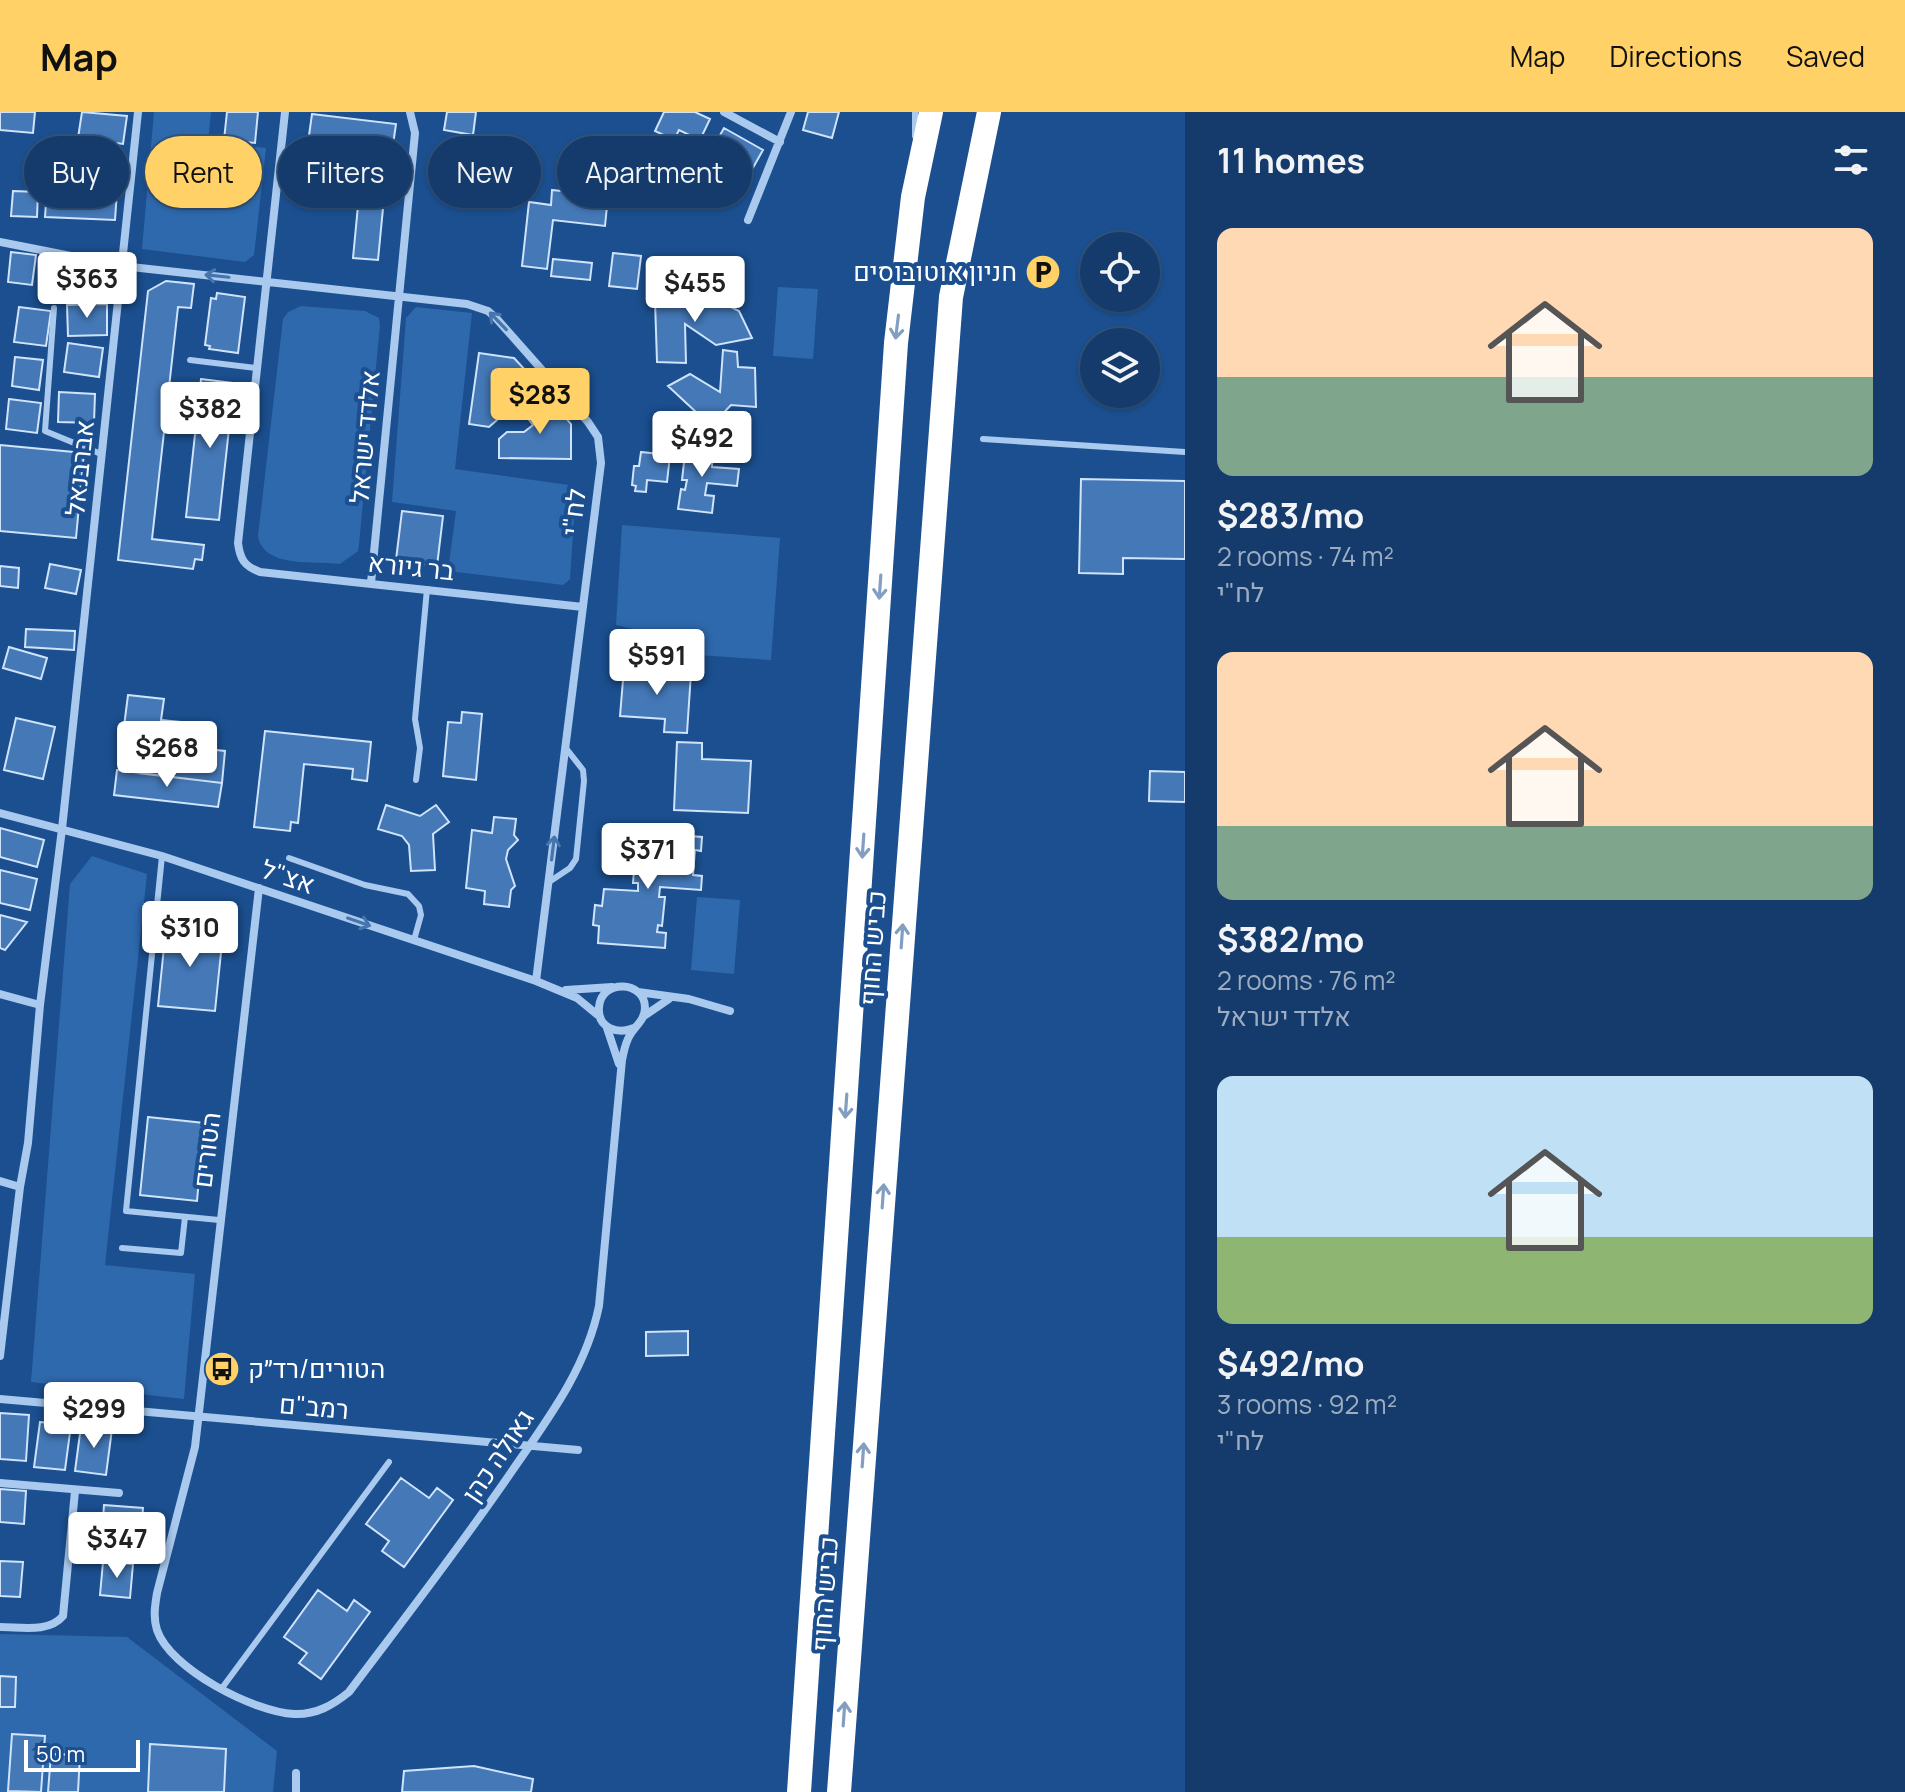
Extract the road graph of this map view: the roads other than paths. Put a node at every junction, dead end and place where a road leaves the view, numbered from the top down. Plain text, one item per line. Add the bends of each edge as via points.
1 (138, 112) edge
2 (285, 112) edge
3 (410, 112) edge
4 (724, 112) edge
5 (791, 112) edge
6 (915, 112) edge
7 (931, 112) edge
8 (989, 112) edge
9 (1003, 112) edge
10 (780, 142) junction
11 (913, 197) junction
12 (748, 220) dead end
13 (0, 242) edge
14 (122, 266) junction
15 (265, 281) junction
16 (399, 295) junction
17 (951, 297) junction
18 (54, 308) dead end
19 (190, 360) dead end
20 (256, 368) junction
21 (983, 439) dead end
22 (1185, 452) edge
23 (101, 454) junction
24 (371, 583) junction
25 (427, 589) junction
26 (583, 607) junction
27 (565, 747) junction
28 (416, 780) dead end
29 (0, 813) edge
30 (62, 829) junction
31 (162, 856) junction
32 (289, 858) dead end
33 (549, 882) junction
34 (259, 888) junction
35 (414, 940) junction
36 (536, 981) junction
37 (613, 987) junction
38 (560, 990) junction
39 (638, 992) junction
40 (0, 994) edge
41 (673, 997) junction
42 (40, 1005) junction
43 (730, 1011) dead end
44 (643, 1016) junction
45 (600, 1017) junction
46 (606, 1026) junction
47 (634, 1028) junction
48 (621, 1073) junction
49 (0, 1181) edge
50 (20, 1187) junction
51 (185, 1217) junction
52 (219, 1220) junction
53 (122, 1248) dead end
54 (0, 1356) edge
55 (0, 1399) edge
56 (196, 1417) junction
57 (530, 1446) junction
58 (578, 1450) dead end
59 (389, 1462) dead end
60 (0, 1483) edge
61 (75, 1491) junction
62 (119, 1493) dead end
63 (0, 1627) edge
64 (222, 1688) junction
65 (296, 1773) dead end
66 (296, 1792) edge
67 (799, 1792) edge
68 (839, 1792) edge

1 - 14 street, אברבנאל
2 - 15 street
3 - 16 street, אלדד ישראל via 415,133
4 - 10 street
5 - 10 street
6 - 11 lane
7 - 11 highway, כביש החוף
8 - 17 highway, כביש החוף
9 - 17 highway
10 - 12 street
11 -> 67 highway, כביש החוף via 896,343
13 - 14 street, לח"י
15 -> 14 street, לח"י
14 - 23 street, אברבנאל
15 - 16 street, לח"י
15 - 20 street
16 - 24 street, אלדד ישראל
26 -> 16 street, לח"י via 601,463 598,437 488,311
68 -> 17 highway, כביש החוף
18 - 23 lane via 45,431
19 - 20 lane
20 - 24 street, בר גיורא via 240,558 260,572
21 - 22 lane
23 - 30 street, אברבנאל
24 - 25 street, בר גיורא
25 - 26 street, בר גיורא
25 - 28 lane via 415,719 420,748
26 - 27 street, לח"י
33 -> 27 street, לח"י
27 - 33 lane via 583,770 576,859
29 - 30 street, אצ"ל
30 - 31 street, אצ"ל
30 - 42 street, אברבנאל
31 - 34 street, אצ"ל
31 - 51 lane via 126,1211
32 - 35 lane via 408,894 421,915
33 - 36 street, לח"י
34 -> 35 street, אצ"ל
34 - 52 street, הטורים
35 - 36 street, אצ"ל
36 - 38 street, אצ"ל
37 - 38 street, אצ"ל
37 - 39 street
37 - 45 street via 601,997
38 - 45 street, אצ"ל
39 - 41 street
39 - 44 street via 644,1001
40 - 42 street
41 - 43 street
41 - 44 street
42 - 50 street, אברבנאל
44 - 47 street
45 - 46 street
46 - 47 street via 620,1032
46 - 48 street, גאולה כהן
47 - 48 street, גאולה כהן
48 - 57 street, גאולה כהן via 595,1325 574,1377
49 - 50 street
50 - 54 street, אברבנאל
51 - 52 lane
51 - 53 lane via 181,1253
52 - 56 street, הטורים
55 - 56 street, רמב"ם
56 - 57 street, רמב"ם
56 - 64 street, הטורים via 191,1470 154,1615 170,1651
57 - 58 street, רמב"ם
57 - 64 street, גאולה כהן via 349,1692 334,1704 295,1714 274,1711
59 - 64 lane
60 - 61 street
61 - 62 street
61 - 63 street via 63,1616 44,1627
65 - 66 street

